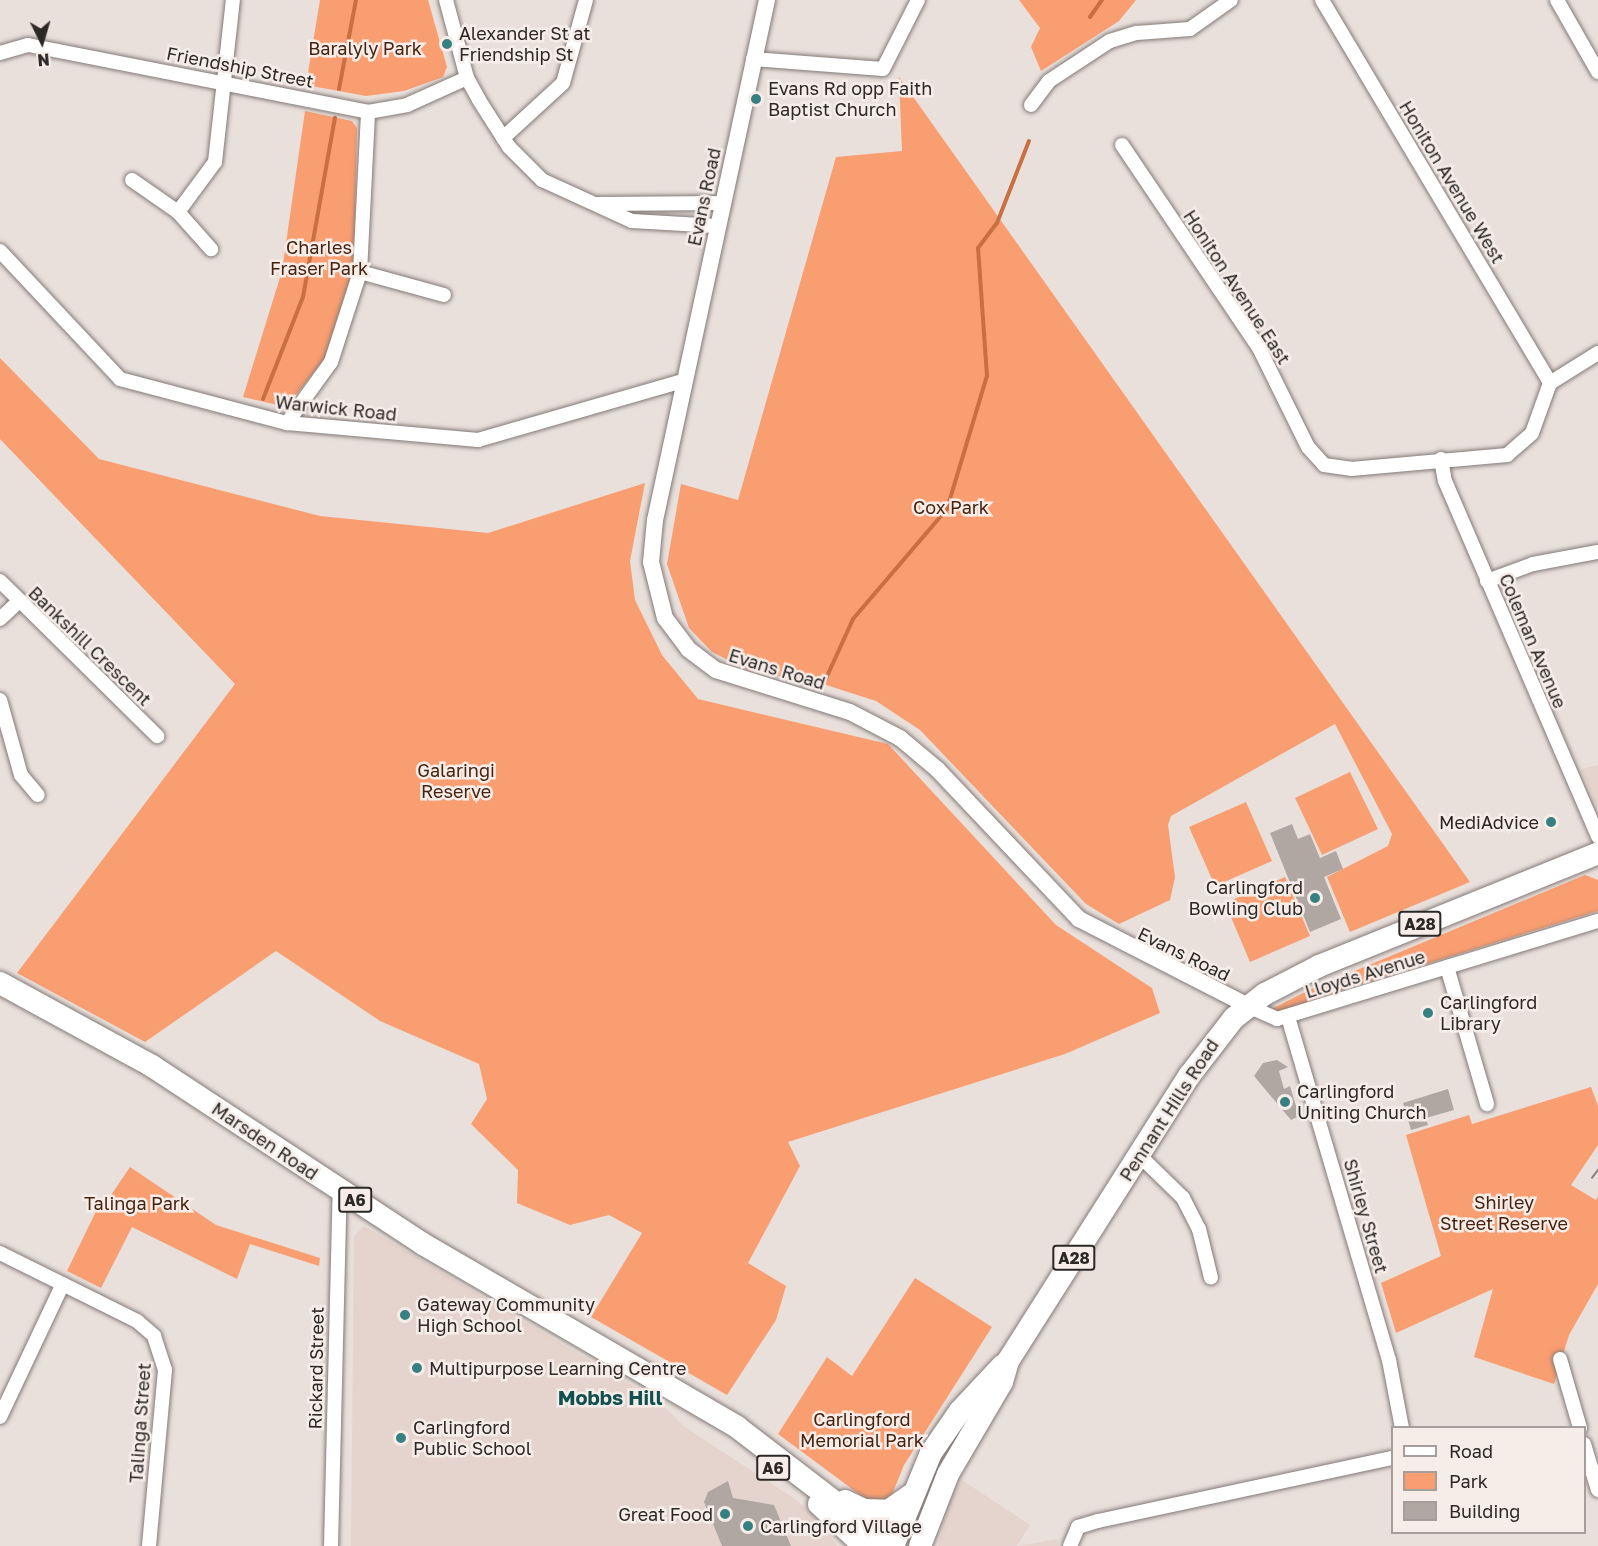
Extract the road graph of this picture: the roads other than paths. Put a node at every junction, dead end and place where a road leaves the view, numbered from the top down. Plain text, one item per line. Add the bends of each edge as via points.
1 (233, 0) edge
2 (446, 0) edge
3 (586, 0) edge
4 (767, 0) edge
5 (918, 0) edge
6 (1231, 0) edge
7 (1322, 0) edge
8 (1557, 0) edge
9 (0, 52) edge
10 (753, 58) junction
11 (1598, 72) edge
12 (467, 78) junction
13 (227, 81) junction
14 (1031, 105) dead end
15 (368, 112) junction
16 (503, 138) junction
17 (1122, 145) dead end
18 (132, 180) dead end
19 (586, 203) junction
20 (723, 203) junction
21 (178, 212) junction
22 (718, 226) junction
23 (211, 249) dead end
24 (0, 251) edge
25 (360, 272) junction
26 (444, 295) dead end
27 (1598, 353) edge
28 (683, 381) junction
29 (1550, 383) junction
30 (286, 423) junction
31 (1441, 459) junction
32 (1598, 552) edge
33 (0, 581) edge
34 (1487, 581) junction
35 (18, 602) junction
36 (0, 619) edge
37 (0, 700) edge
38 (157, 736) dead end
39 (38, 795) dead end
40 (1598, 836) edge
41 (1598, 852) edge
42 (1598, 921) edge
43 (1447, 967) junction
44 (0, 983) edge
45 (1248, 1006) junction
46 (1288, 1017) junction
47 (1486, 1104) dead end
48 (1139, 1155) junction
49 (340, 1191) junction
50 (0, 1253) edge
51 (1211, 1278) dead end
52 (63, 1284) junction
53 (1560, 1359) dead end
54 (1008, 1361) junction
55 (712, 1415) junction
56 (0, 1417) edge
57 (1402, 1426) edge
58 (1579, 1426) edge
59 (1586, 1451) edge
60 (956, 1458) junction
61 (1391, 1458) edge
62 (1598, 1490) edge
63 (824, 1494) junction
64 (911, 1495) junction
65 (834, 1520) junction
66 (149, 1546) edge
67 (332, 1546) edge
68 (847, 1546) edge
69 (864, 1546) edge
70 (893, 1546) edge
71 (908, 1546) edge
72 (920, 1546) edge
73 (1070, 1546) edge

1 - 13 street
2 - 12 street
3 - 16 street via 563,84
4 - 10 street, Evans Road
5 - 10 street via 883,69
6 - 14 street via 1190,29 1137,33 1110,41 1049,81
7 - 29 street, Honiton Avenue West
8 - 11 street
9 - 13 street, Friendship Street via 28,45
10 - 20 street, Evans Road
12 - 15 street, Friendship Street via 407,105
12 - 16 street
13 - 15 street, Friendship Street
13 - 21 street via 215,162
15 - 25 street
16 - 19 street via 542,180
17 - 31 street, Honiton Avenue East via 1259,348 1313,456 1341,469
18 - 21 street
19 - 20 street via 644,207
19 - 22 street via 632,221
20 - 22 street, Evans Road
21 - 23 street
22 - 28 street, Evans Road
24 - 30 street, Warwick Road via 120,379
25 - 26 street
25 - 30 street via 331,362
27 - 29 street
28 - 30 street, Warwick Road via 478,440
28 - 45 street, Evans Road via 651,562 665,618 688,649 732,678 850,712 900,738 938,770 1079,919
29 - 31 street, Honiton Avenue East via 1532,433 1521,447 1499,457
31 - 34 street, Coleman Avenue via 1445,481
32 - 34 street via 1533,564
33 - 35 street, Bankshill Crescent
34 - 40 street, Coleman Avenue
35 - 36 street
35 - 38 street, Bankshill Crescent
37 - 39 street via 21,776
41 - 45 highway, Pennant Hills Road / A28 via 1361,947 1290,980
42 - 43 street, Lloyds Avenue
43 - 46 street, Lloyds Avenue
43 - 47 street
44 - 49 highway, Marsden Road / A6 via 152,1066
45 - 46 street, Lloyds Avenue via 1271,1019
45 - 48 highway, Pennant Hills Road / A28 via 1204,1054
46 - 57 street, Shirley Street via 1389,1360
48 - 51 street via 1183,1198 1199,1229
48 - 54 highway, Pennant Hills Road / A28
49 - 55 highway, Marsden Road / A6
49 - 67 street, Rickard Street
50 - 52 street, Talinga Street
52 - 56 street
52 - 66 street, Talinga Street via 146,1326 163,1358
53 - 58 street
54 - 60 highway, Pennant Hills Road / A28 via 1002,1382
54 - 64 highway, Pennant Hills Road / A28 via 960,1411 931,1453
55 - 63 highway, Marsden Road / A6 via 737,1427
55 - 65 highway, Marsden Road / A6 via 729,1434
59 - 62 street
60 - 71 highway via 930,1487
60 - 72 highway, Pennant Hills Road / A28
61 - 73 street via 1098,1521 1077,1527
63 - 64 highway via 877,1512 896,1509
63 - 70 highway, Marsden Road / A6
64 - 70 highway, Pennant Hills Road / A28
65 - 68 highway, A6
65 - 69 highway, Marsden Road / A6

